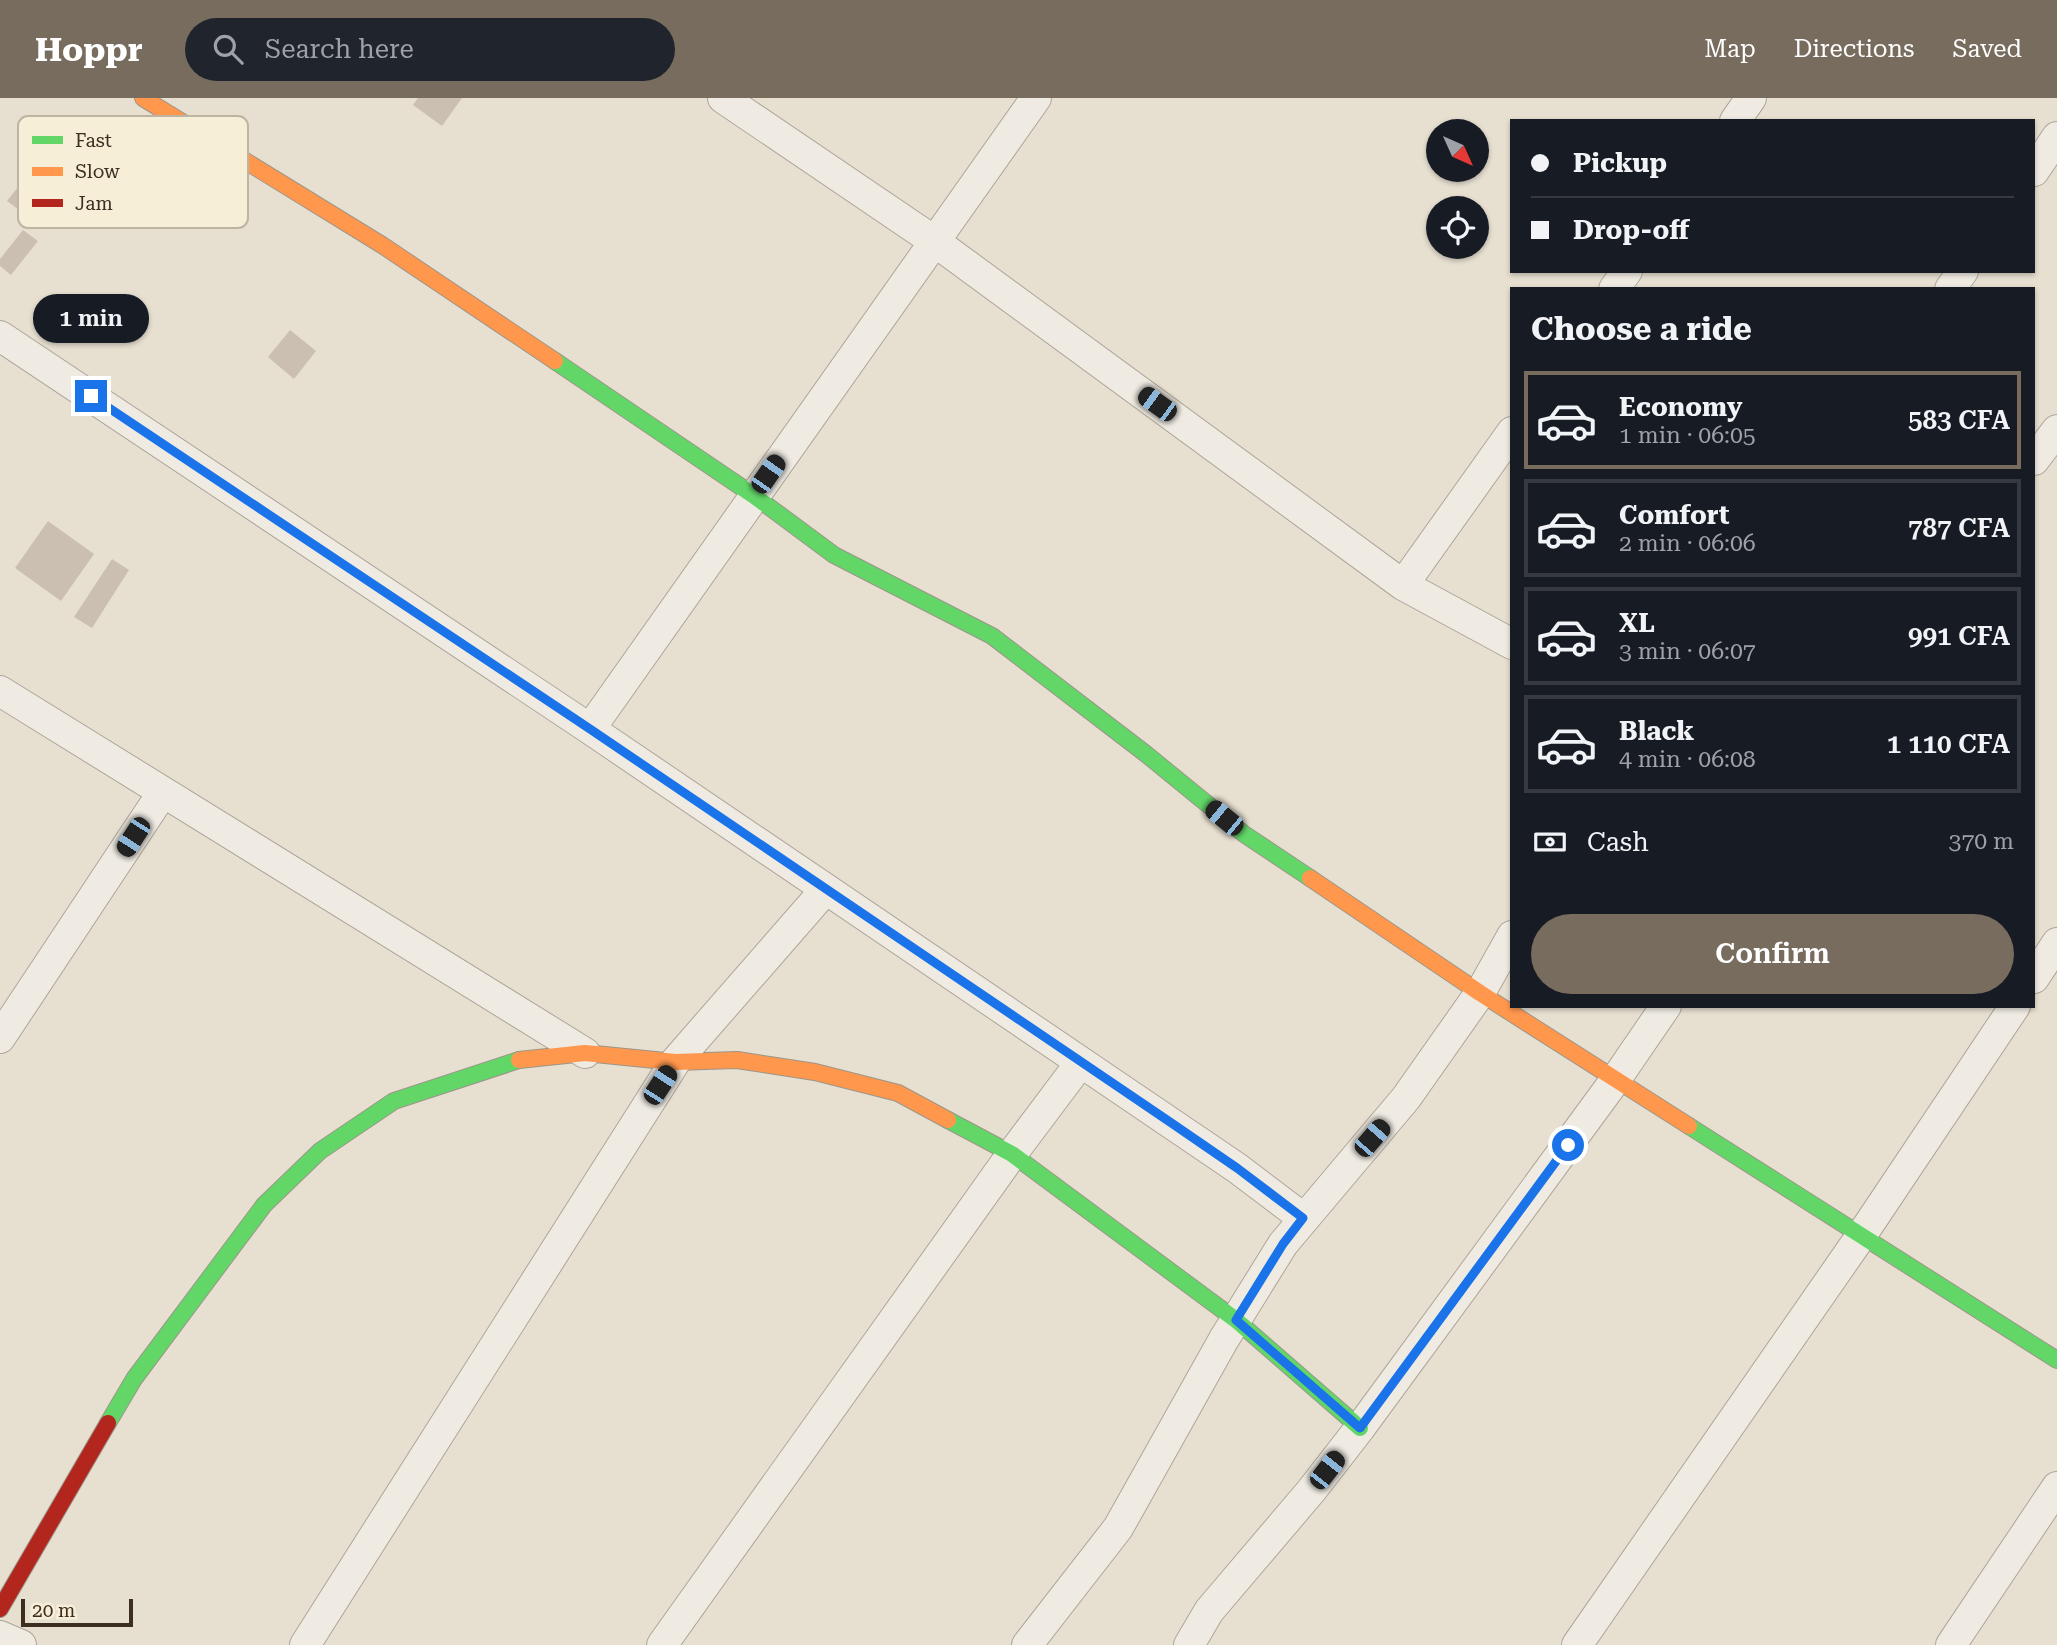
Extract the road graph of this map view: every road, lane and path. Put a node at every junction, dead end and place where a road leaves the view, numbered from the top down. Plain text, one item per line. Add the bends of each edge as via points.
1 (143, 98) edge
2 (723, 98) edge
3 (1036, 98) edge
4 (1751, 98) edge
5 (172, 116) edge
6 (1736, 119) edge
7 (2057, 137) edge
8 (248, 162) edge
9 (2035, 170) edge
10 (934, 241) junction
11 (0, 336) edge
12 (2057, 430) edge
13 (1510, 435) edge
14 (2035, 459) edge
15 (753, 495) junction
16 (1403, 585) junction
17 (1510, 642) edge
18 (0, 691) edge
19 (590, 729) junction
20 (163, 792) junction
21 (826, 889) junction
22 (1510, 940) edge
23 (2057, 943) edge
24 (2035, 976) edge
25 (1480, 993) junction
26 (1665, 1008) edge
27 (2014, 1008) edge
28 (0, 1038) edge
29 (585, 1054) junction
30 (675, 1062) junction
31 (1081, 1062) junction
32 (1616, 1079) junction
33 (1012, 1154) junction
34 (1303, 1218) junction
35 (1861, 1236) junction
36 (1236, 1320) junction
37 (2057, 1360) edge
38 (1360, 1428) junction
39 (2057, 1487) edge
40 (0, 1609) edge
41 (0, 1636) edge
42 (21, 1645) edge
43 (305, 1645) edge
44 (662, 1645) edge
45 (1027, 1645) edge
46 (1189, 1645) edge
47 (1577, 1645) edge
48 (1951, 1645) edge

1 - 5 street
2 - 10 street
3 - 10 street
4 - 6 street
7 - 9 street
8 - 15 street via 382,244
10 - 15 street
10 - 16 street
11 - 19 street
12 - 14 street
13 - 16 street
15 - 19 street
15 - 25 street via 834,555 992,636 1244,834
16 - 17 street
18 - 20 street
19 - 21 street
20 - 28 street
20 - 29 street
21 - 30 street
21 - 31 street
22 - 25 street
23 - 24 street
25 - 32 street
25 - 34 street via 1406,1098
26 - 32 street
27 - 35 street
29 - 30 street
29 - 40 street via 517,1060 394,1101 320,1152 264,1205 134,1379
30 - 33 street via 737,1060 815,1072 898,1093
30 - 43 street
31 - 33 street
31 - 34 street
32 - 35 street
32 - 38 street
33 - 36 street
33 - 44 street
34 - 36 street
35 - 37 street
35 - 47 street
36 - 38 street
36 - 45 street via 1118,1528
38 - 46 street via 1209,1611
39 - 48 street
41 - 42 street

